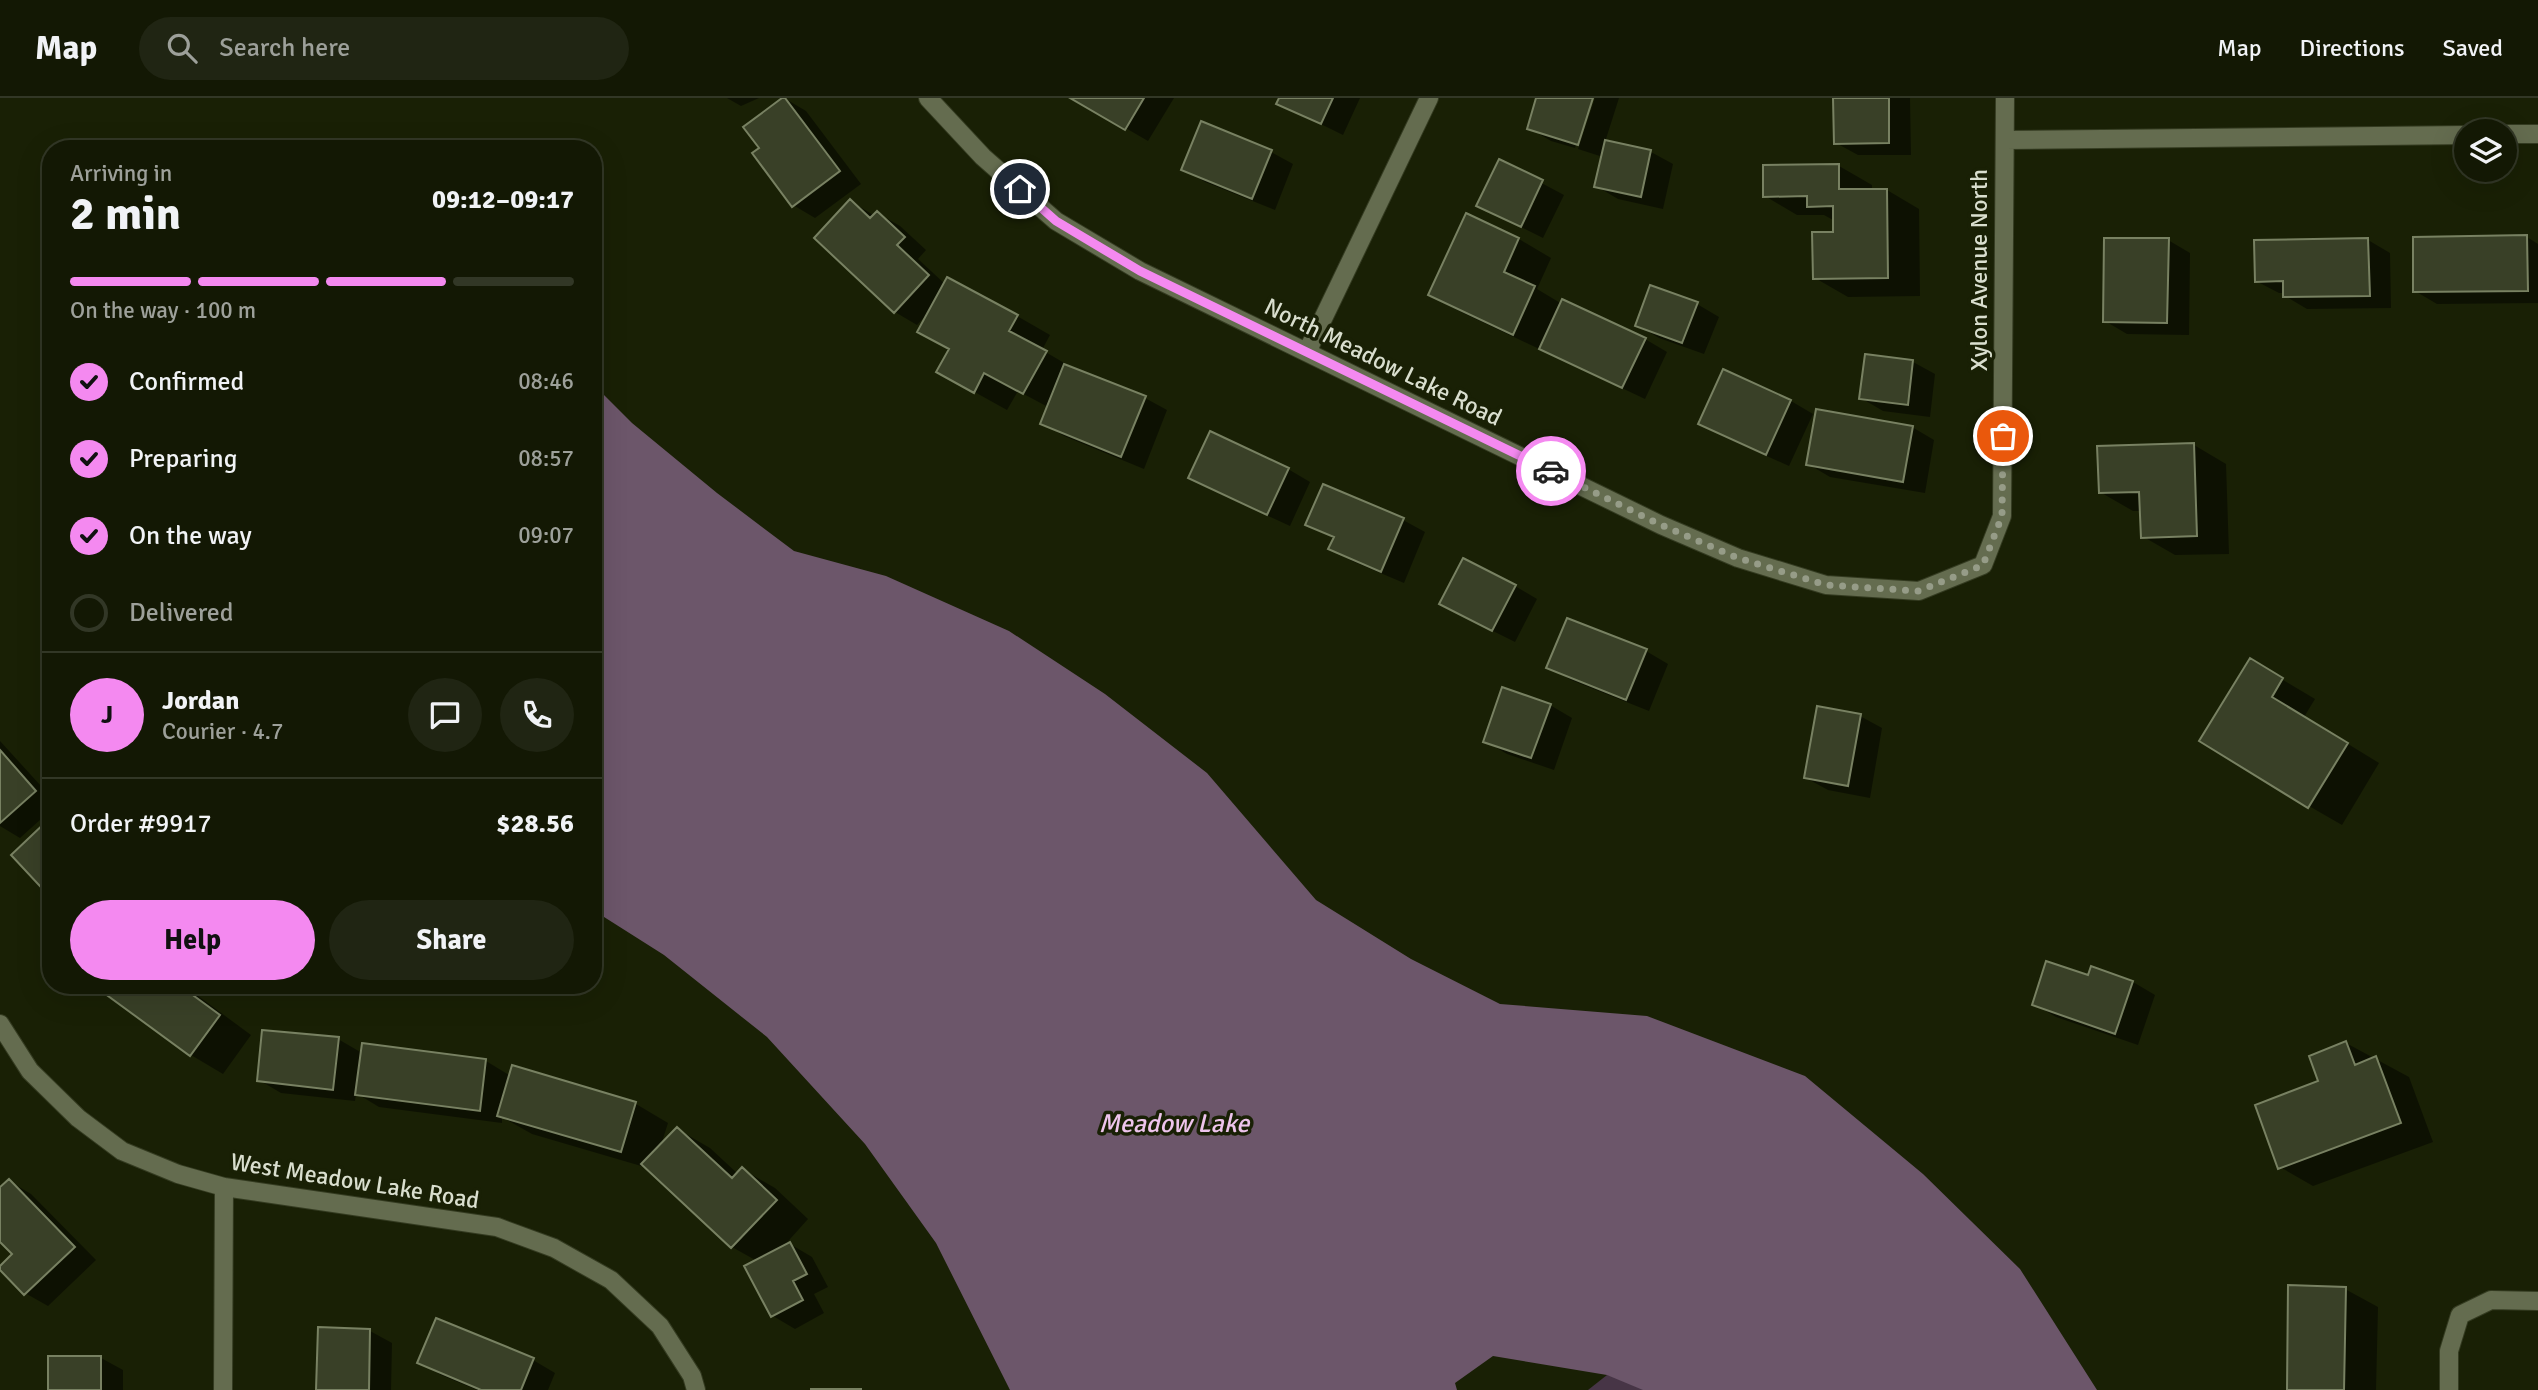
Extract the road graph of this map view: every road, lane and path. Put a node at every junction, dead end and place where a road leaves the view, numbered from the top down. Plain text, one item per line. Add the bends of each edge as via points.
1 (928, 98) edge
2 (1429, 98) edge
3 (2005, 98) edge
4 (2538, 134) edge
5 (2454, 135) edge
6 (2517, 135) edge
7 (2005, 140) junction
8 (1307, 352) junction
9 (1983, 565) joint
10 (0, 1024) edge
11 (224, 1187) junction
12 (2538, 1301) edge
13 (223, 1390) edge
14 (696, 1390) edge
15 (2449, 1390) edge

1 - 8 street, North Meadow Lake Road via 983,157 1056,221 1140,271
2 - 8 street
3 - 7 street, Xylon Avenue North
4 - 6 street
5 - 7 street
7 - 9 street, Xylon Avenue North via 2002,516
8 - 9 street, North Meadow Lake Road via 1738,558 1826,585 1919,591
10 - 11 street, West Meadow Lake Road via 30,1071 78,1118 122,1151
11 - 13 street
11 - 14 street, West Meadow Lake Road via 497,1227 554,1248 611,1280 660,1325
12 - 15 street via 2491,1300 2460,1315 2449,1351

